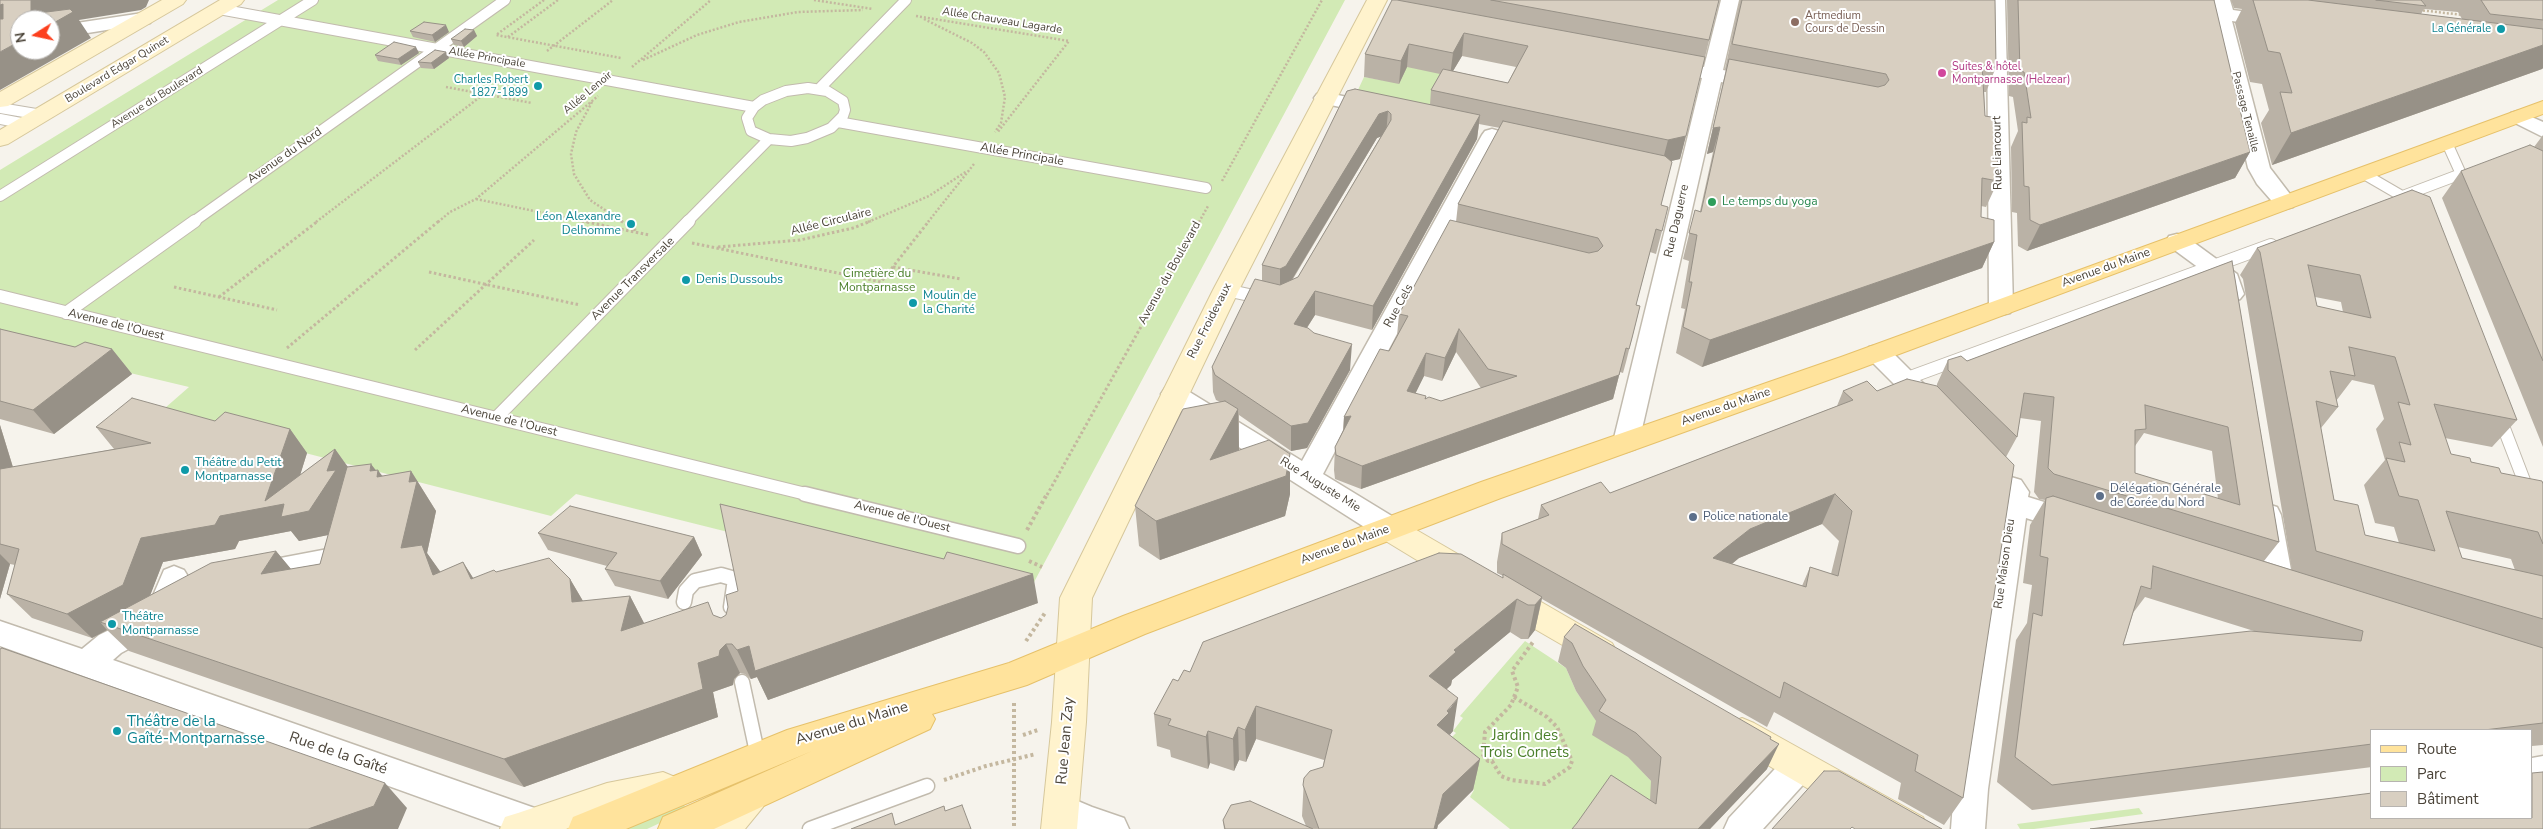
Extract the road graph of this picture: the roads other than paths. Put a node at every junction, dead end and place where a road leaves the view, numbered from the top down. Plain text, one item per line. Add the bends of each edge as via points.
1 (313, 0) edge
2 (504, 0) edge
3 (906, 0) edge
4 (1730, 0) edge
5 (1996, 0) edge
6 (2111, 0) edge
7 (173, 1) edge
8 (227, 4) edge
9 (1379, 7) edge
10 (2222, 7) edge
11 (143, 19) junction
12 (281, 20) junction
13 (2292, 23) edge
14 (60, 32) edge
15 (436, 49) junction
16 (1645, 62) edge
17 (1712, 74) junction
18 (1777, 86) edge
19 (819, 89) junction
20 (1324, 98) junction
21 (0, 101) edge
22 (754, 106) junction
23 (0, 108) edge
24 (2543, 108) edge
25 (1400, 114) edge
26 (2518, 117) junction
27 (0, 119) edge
28 (34, 119) junction
29 (838, 122) junction
30 (2543, 131) edge
31 (1491, 134) dead end
32 (0, 139) edge
33 (769, 139) junction
34 (2447, 143) junction
35 (1666, 172) edge
36 (2364, 174) junction
37 (1688, 177) junction
38 (1206, 188) dead end
39 (0, 196) edge
40 (2403, 196) junction
41 (2285, 202) junction
42 (2385, 202) edge
43 (2414, 204) edge
44 (1440, 232) junction
45 (1465, 238) edge
46 (2285, 240) edge
47 (2177, 242) junction
48 (2212, 266) junction
49 (1226, 290) junction
50 (0, 296) edge
51 (1274, 300) edge
52 (2001, 306) junction
53 (66, 313) junction
54 (2236, 318) edge
55 (1878, 353) junction
56 (1905, 379) junction
57 (1174, 394) junction
58 (2496, 408) edge
59 (496, 418) junction
60 (1948, 423) edge
61 (1626, 442) junction
62 (1995, 471) edge
63 (1307, 477) junction
64 (2528, 491) edge
65 (2264, 494) edge
66 (2014, 503) junction
67 (1390, 529) junction
68 (2101, 530) edge
69 (1018, 546) road end
70 (333, 559) edge
71 (2251, 577) edge
72 (174, 578) dead end
73 (229, 581) edge
74 (2279, 586) junction
75 (2307, 595) edge
76 (196, 598) edge
77 (684, 602) dead end
78 (159, 617) junction
79 (730, 621) edge
80 (5, 644) edge
81 (1072, 652) junction
82 (85, 664) junction
83 (1627, 667) edge
84 (1011, 676) junction
85 (742, 682) dead end
86 (1713, 716) edge
87 (758, 758) junction
88 (1799, 766) junction
89 (702, 781) junction
90 (926, 786) road end
91 (751, 796) junction
92 (1060, 819) edge
93 (526, 826) edge
94 (586, 829) edge
95 (676, 829) edge
96 (723, 829) edge
97 (810, 829) edge
98 (1112, 829) edge
99 (1740, 829) edge
100 (1910, 829) edge
101 (1968, 829) edge

1 - 12 lane, Avenue du Boulevard
2 - 15 lane, Avenue du Nord
3 - 19 lane
4 - 17 street, Rue Daguerre
5 - 52 street, Rue Liancourt
6 - 10 street
7 - 11 main road
8 - 12 lane, Allée Principale
8 - 28 main road, Boulevard Edgar Quinet
9 - 20 main road, Rue Froidevaux
10 - 13 street
10 - 41 street, Passage Tenaille via 2222,21 2259,168
11 - 14 street
11 - 21 main road
12 - 15 lane, Allée Principale
12 - 39 lane, Avenue du Boulevard
15 - 22 lane, Allée Principale
15 - 53 lane, Avenue du Nord
16 - 17 street
17 - 18 street
17 - 37 street, Rue Daguerre
19 - 22 lane via 786,91
19 - 29 lane via 835,94 843,101 845,110
20 - 25 street
20 - 49 main road, Rue Froidevaux
22 - 33 lane via 747,118 748,124 759,136
23 - 28 lane
24 - 26 main road, Avenue du Maine
26 - 30 street
26 - 34 main road, Avenue du Maine
27 - 28 lane
28 - 32 main road, Boulevard Edgar Quinet
29 - 33 lane via 808,138 791,141
29 - 38 lane, Allée Principale
31 - 44 street, Rue Cels
33 - 59 lane, Avenue Transversale
34 - 36 main road, Avenue du Maine
34 - 40 lane via 2461,174
35 - 37 street
36 - 40 lane
36 - 41 main road, Avenue du Maine
37 - 61 street, Rue Daguerre
40 - 42 lane
40 - 43 lane
41 - 47 main road, Avenue du Maine
44 - 45 street
44 - 63 street, Rue Cels via 1360,364
46 - 48 lane
47 - 48 street
47 - 52 main road, Avenue du Maine
48 - 54 street via 2230,279
48 - 56 lane
49 - 51 lane
49 - 57 main road, Rue Froidevaux
50 - 53 lane, Avenue de l'Ouest
52 - 55 main road, Avenue du Maine
53 - 59 lane, Avenue de l'Ouest
55 - 56 street
55 - 61 main road, Avenue du Maine
56 - 60 street
57 - 63 street, Rue Auguste Mie
57 - 81 main road, Rue Froidevaux via 1076,598
58 - 64 lane
59 - 69 lane, Avenue de l'Ouest
61 - 67 main road, Avenue du Maine
62 - 66 street, Rue Maison Dieu via 2016,492
63 - 67 street, Rue Auguste Mie
65 - 74 street
66 - 68 street
66 - 101 street, Rue Maison Dieu via 1971,788
67 - 81 main road, Avenue du Maine via 1134,625
67 - 83 main road
70 - 73 street
71 - 74 street
72 - 78 street
74 - 75 street
76 - 78 street
77 - 79 lane via 686,591 695,581 721,575 735,579
78 - 82 street via 110,644
80 - 82 street, Rue de la Gaîté
81 - 84 main road, Avenue du Maine
81 - 92 main road, Rue Jean Zay
82 - 93 street, Rue de la Gaîté
84 - 87 main road, Avenue du Maine via 799,740
84 - 91 main road, Avenue du Maine
85 - 87 lane
86 - 88 main road
87 - 89 main road, Avenue du Maine
88 - 99 street
88 - 100 main road
89 - 93 main road, Avenue du Maine via 607,799
89 - 94 main road, Avenue du Maine
90 - 97 lane
91 - 95 main road, Avenue du Maine
91 - 96 main road, Avenue du Maine
92 - 98 street via 1085,821

